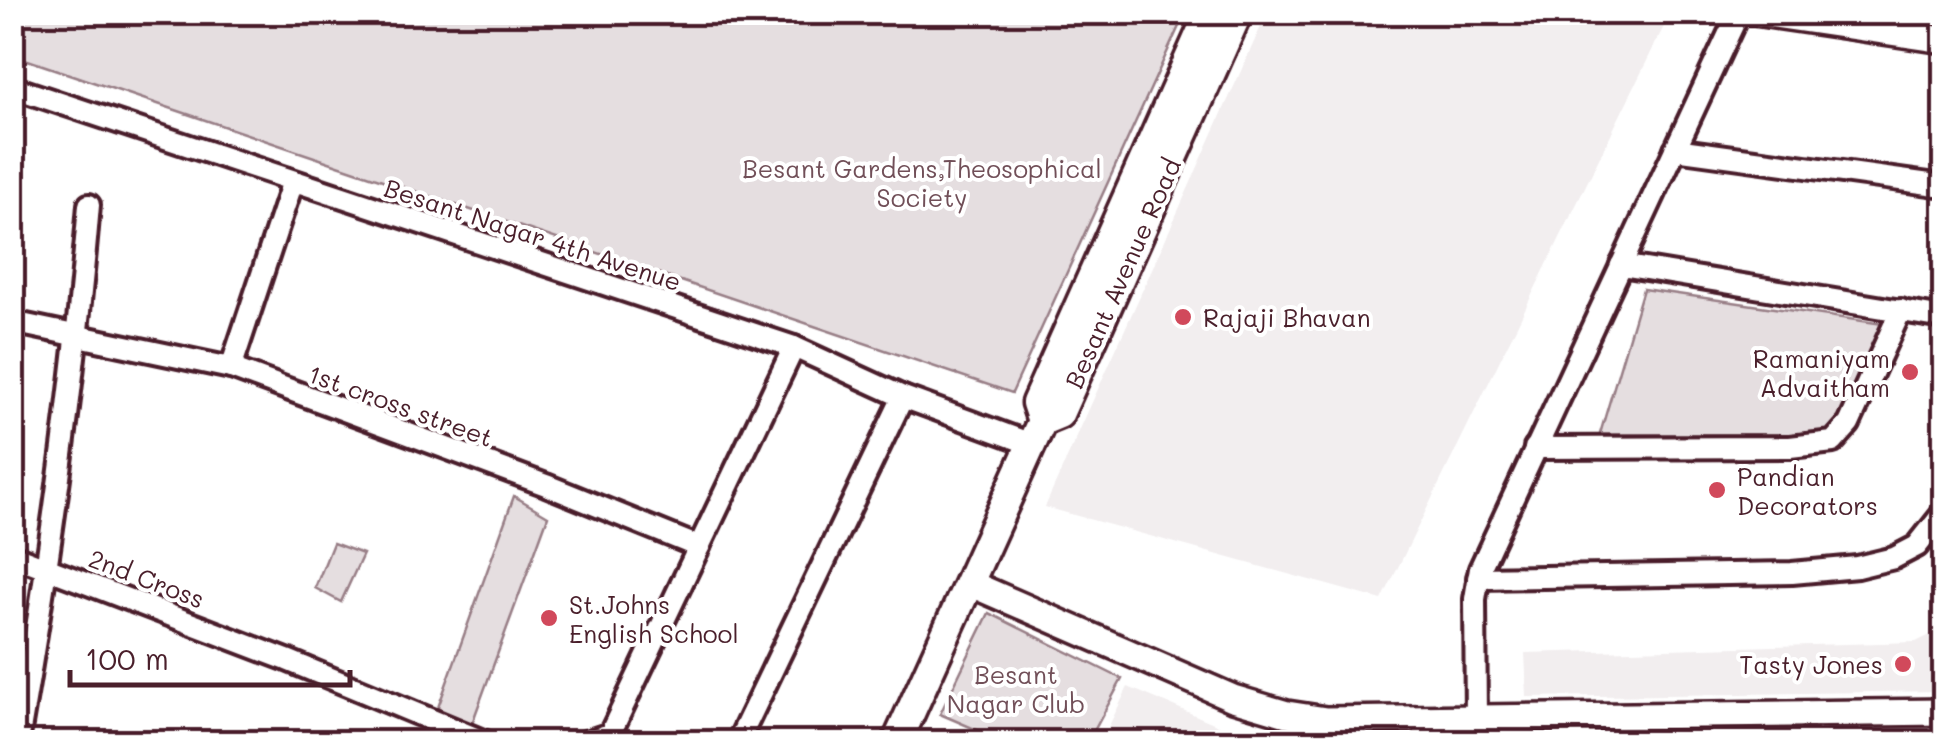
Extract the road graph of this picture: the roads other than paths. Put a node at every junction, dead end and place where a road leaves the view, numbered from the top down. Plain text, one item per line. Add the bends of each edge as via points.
1 (1210, 12) edge
2 (1238, 12) edge
3 (1739, 12) edge
4 (1754, 12) edge
5 (1944, 40) edge
6 (12, 86) edge
7 (1675, 150) junction
8 (294, 181) junction
9 (1944, 186) edge
10 (88, 205) dead end
11 (1621, 265) junction
12 (1901, 310) junction
13 (1944, 318) edge
14 (12, 322) edge
15 (78, 336) junction
16 (794, 347) junction
17 (230, 368) junction
18 (904, 397) junction
19 (1037, 432) junction
20 (1535, 448) junction
21 (1944, 512) edge
22 (699, 547) junction
23 (12, 555) edge
24 (48, 567) junction
25 (1478, 578) junction
26 (968, 583) junction
27 (1944, 712) edge
28 (1476, 720) junction
29 (1426, 732) edge
30 (620, 738) edge
31 (18, 742) edge
32 (484, 742) edge
33 (586, 742) edge
34 (738, 742) edge
35 (897, 742) edge

1 - 19 main road via 1036,403
2 - 19 main road, Besant Avenue Road via 1059,414
3 - 7 street
4 - 5 street
6 - 8 street, Besant Nagar 4th Avenue
7 - 9 street
7 - 11 street
8 - 16 street, Besant Nagar 4th Avenue
8 - 17 street
10 - 15 street
11 - 12 street
11 - 20 street
12 - 13 street
12 - 20 street via 1849,424 1833,442
14 - 15 street, 1st cross street
15 - 17 street, 1st cross street
15 - 24 street
16 - 18 street, Besant Nagar 4th Avenue
16 - 22 street
17 - 22 street, 1st cross street
18 - 19 street, Besant Nagar 4th Avenue
18 - 34 street
19 - 26 main road, Besant Avenue Road
20 - 25 street
21 - 25 street via 1917,546 1857,567
22 - 30 street
23 - 24 street, 2nd Cross
24 - 31 street
24 - 32 street, 2nd Cross
25 - 28 street
26 - 29 street via 1233,698 1287,714
26 - 35 main road, Besant Avenue Road
27 - 28 street
28 - 29 street
30 - 33 street

